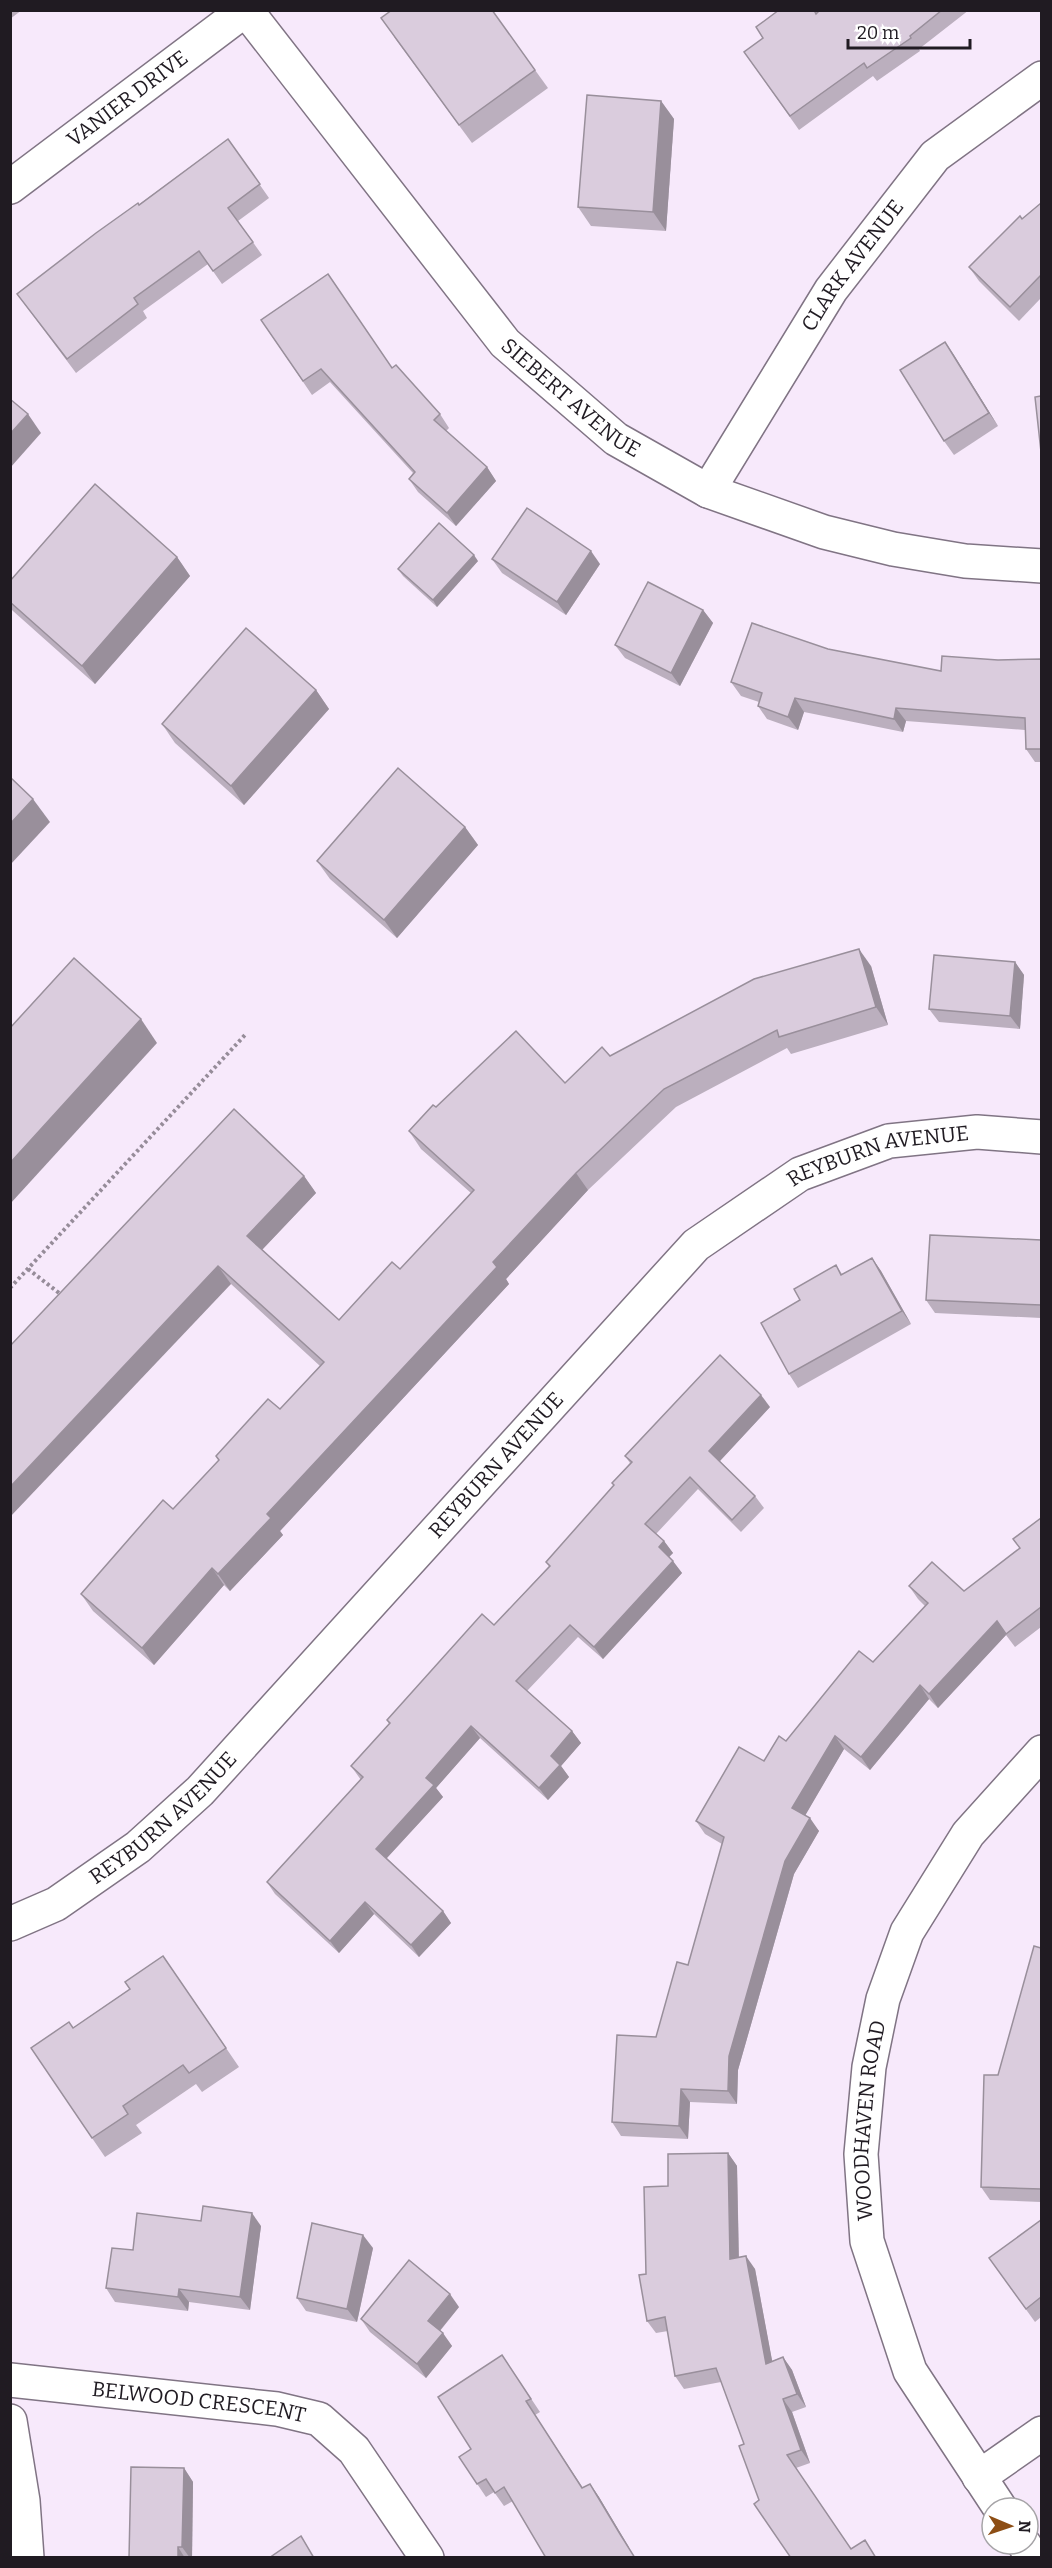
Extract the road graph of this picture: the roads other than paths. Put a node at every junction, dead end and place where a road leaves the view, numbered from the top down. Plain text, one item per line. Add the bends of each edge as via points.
1 (245, 10) edge
2 (1041, 78) edge
3 (10, 187) edge
4 (708, 491) junction
5 (1041, 566) edge
6 (1041, 1137) edge
7 (1041, 1752) edge
8 (10, 1923) edge
9 (10, 2380) edge
10 (10, 2421) edge
11 (1041, 2433) edge
12 (979, 2477) junction
13 (992, 2496) edge
14 (27, 2558) edge
15 (427, 2558) edge

1 - 3 street, VANIER DRIVE
1 - 4 street, SIEBERT AVENUE via 505,343 616,439
2 - 4 street, CLARK AVENUE via 935,156 831,290
4 - 5 street, SIEBERT AVENUE via 824,532 893,549 965,561
6 - 8 street, REYBURN AVENUE via 977,1131 889,1141 800,1174 696,1245 200,1791 129,1853 56,1904
7 - 12 street, WOODHAVEN ROAD via 968,1834 907,1932 883,1999 869,2067 862,2143 867,2241 910,2371
9 - 15 street, BELWOOD CRESCENT via 277,2409 319,2419 354,2450
10 - 14 street via 23,2501
11 - 12 street
12 - 13 street, WOODHAVEN ROAD

